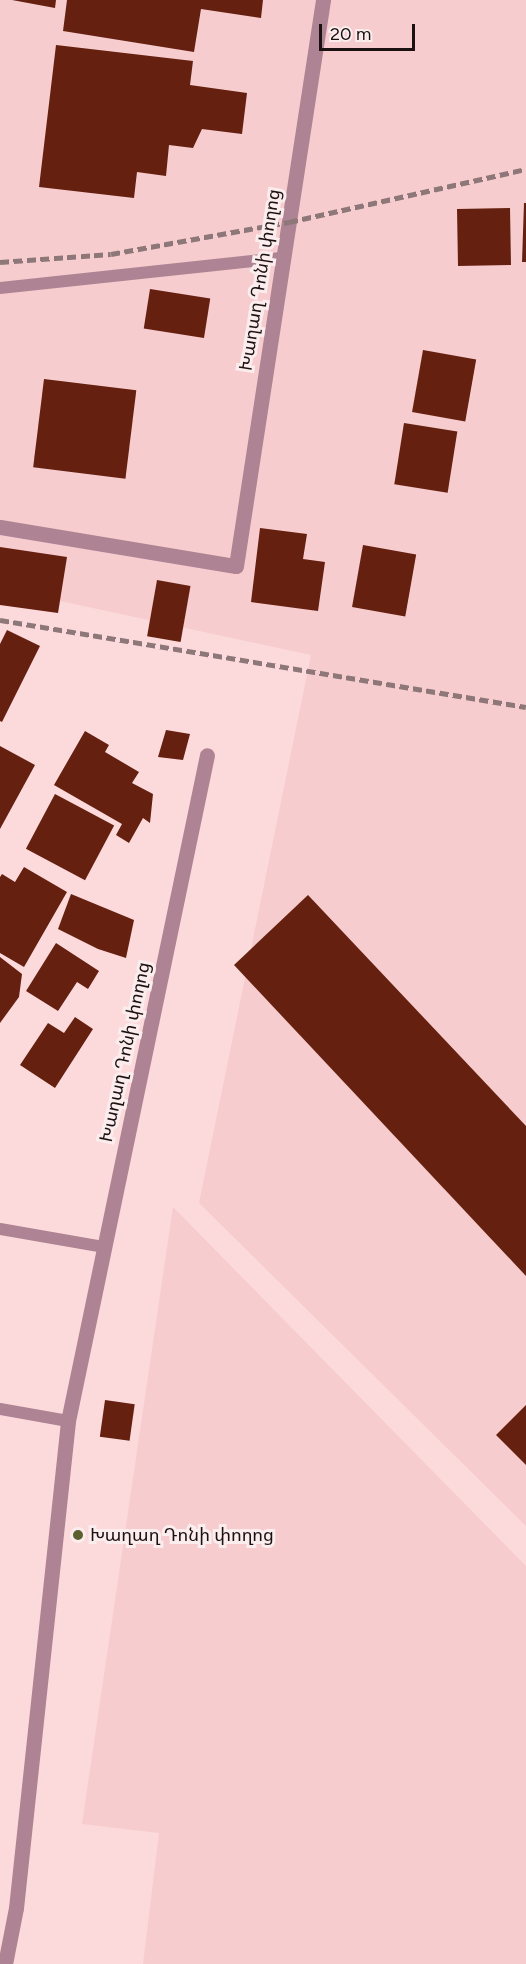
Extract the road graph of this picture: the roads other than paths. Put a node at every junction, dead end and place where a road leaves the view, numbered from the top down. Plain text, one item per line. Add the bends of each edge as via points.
1 (323, 0) edge
2 (284, 258) junction
3 (0, 288) edge
4 (0, 527) edge
5 (207, 755) dead end
6 (0, 1229) edge
7 (104, 1247) junction
8 (0, 1409) edge
9 (68, 1421) junction
10 (5, 1964) edge

1 - 2 street, Խաղաղ Դոնի փողոց
2 - 3 lane
2 - 4 street, Խաղաղ Դոնի փողոց via 236,566
5 - 7 street, Խաղաղ Դոնի փողոց
6 - 7 lane
7 - 9 street, Խաղաղ Դոնի փողոց
8 - 9 lane
9 - 10 street, Խաղաղ Դոնի փողոց via 16,1908

